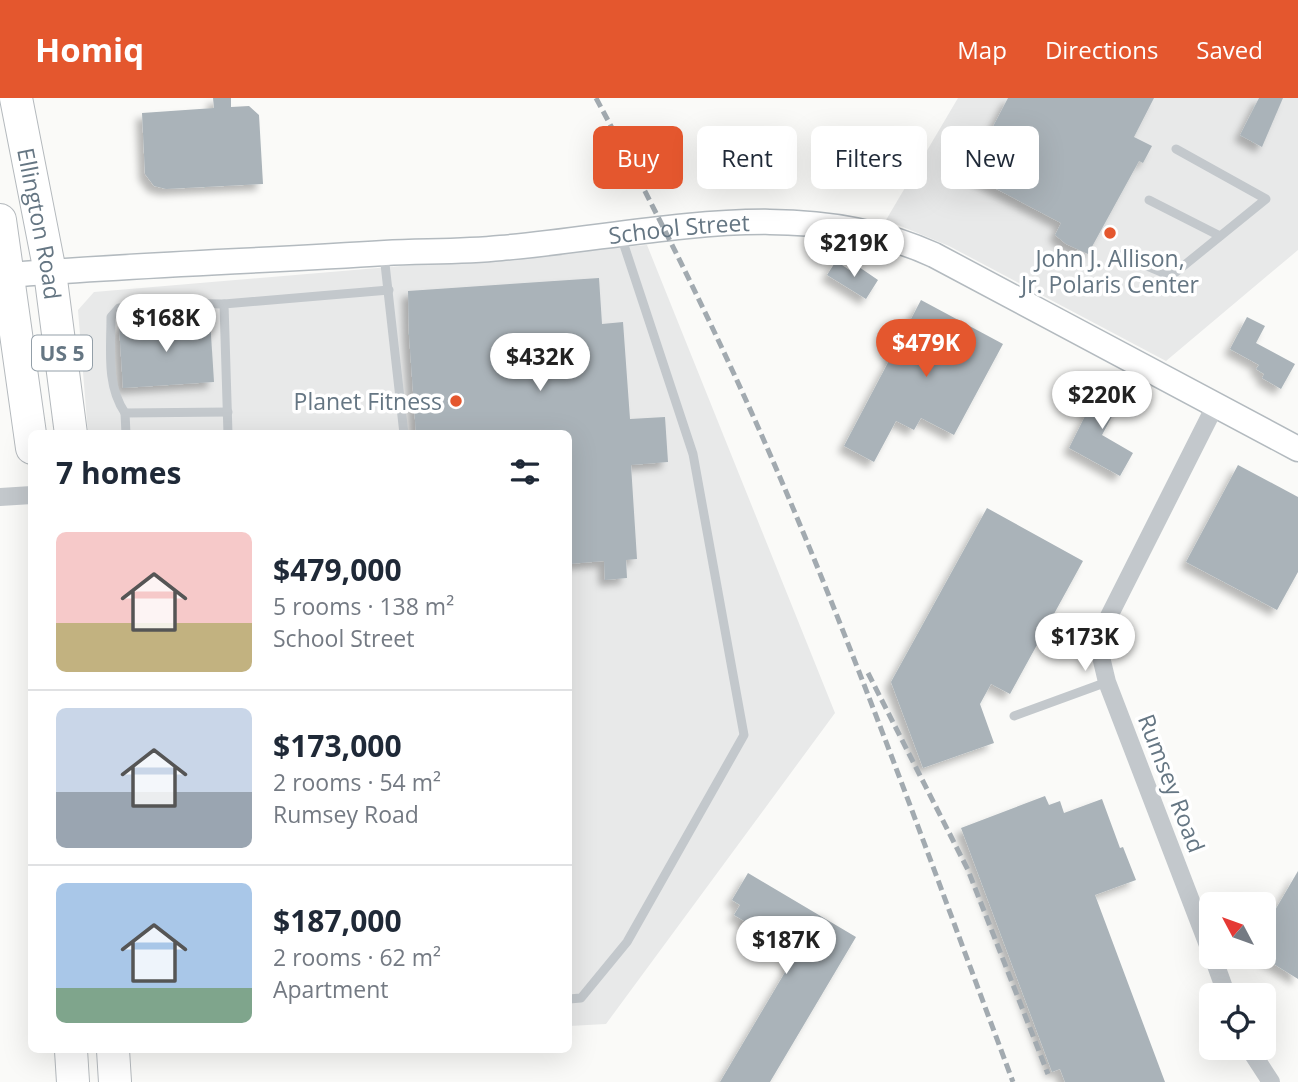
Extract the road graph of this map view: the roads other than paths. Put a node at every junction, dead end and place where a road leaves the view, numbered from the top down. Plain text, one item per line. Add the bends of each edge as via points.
1 (16, 98) edge
2 (1176, 149) dead end
3 (1149, 200) dead end
4 (0, 220) edge
5 (620, 235) junction
6 (1220, 236) junction
7 (384, 253) junction
8 (1121, 255) dead end
9 (50, 272) junction
10 (9, 275) junction
11 (389, 290) junction
12 (224, 304) junction
13 (1216, 404) junction
14 (228, 412) junction
15 (125, 414) junction
16 (30, 430) edge
17 (70, 430) edge
18 (126, 430) edge
19 (228, 430) edge
20 (404, 430) edge
21 (1298, 449) edge
22 (28, 495) edge
23 (0, 497) edge
24 (1107, 682) junction
25 (1014, 716) dead end
26 (1199, 921) edge
27 (572, 999) edge
28 (71, 1053) edge
29 (113, 1053) edge
30 (1257, 1060) edge
31 (73, 1082) edge
32 (115, 1082) edge
33 (1271, 1082) edge

1 - 9 highway, Ellington Road / US 5
2 - 6 lane via 1266,199
3 - 6 lane
4 - 10 highway, Ellington Road / US 5
5 - 7 main road, School Street via 500,248
5 - 13 main road, School Street via 793,221 881,234 934,255
5 - 27 lane via 693,454 744,735 628,942 581,998
6 - 8 lane via 1171,276
7 - 9 main road, School Street
7 - 11 lane
9 - 10 main road, School Street
9 - 17 highway, Ellington Road / US 5
10 - 16 highway, Ellington Road / US 5
11 - 12 lane
11 - 20 lane
12 - 14 lane
12 - 15 lane via 164,303 114,311 111,374 116,400
13 - 21 main road, School Street
13 - 24 street, Rumsey Road via 1097,640
14 - 15 lane
14 - 19 lane
15 - 18 lane
22 - 23 street
24 - 25 lane
24 - 26 street, Rumsey Road
28 - 31 highway
29 - 32 highway
30 - 33 street

